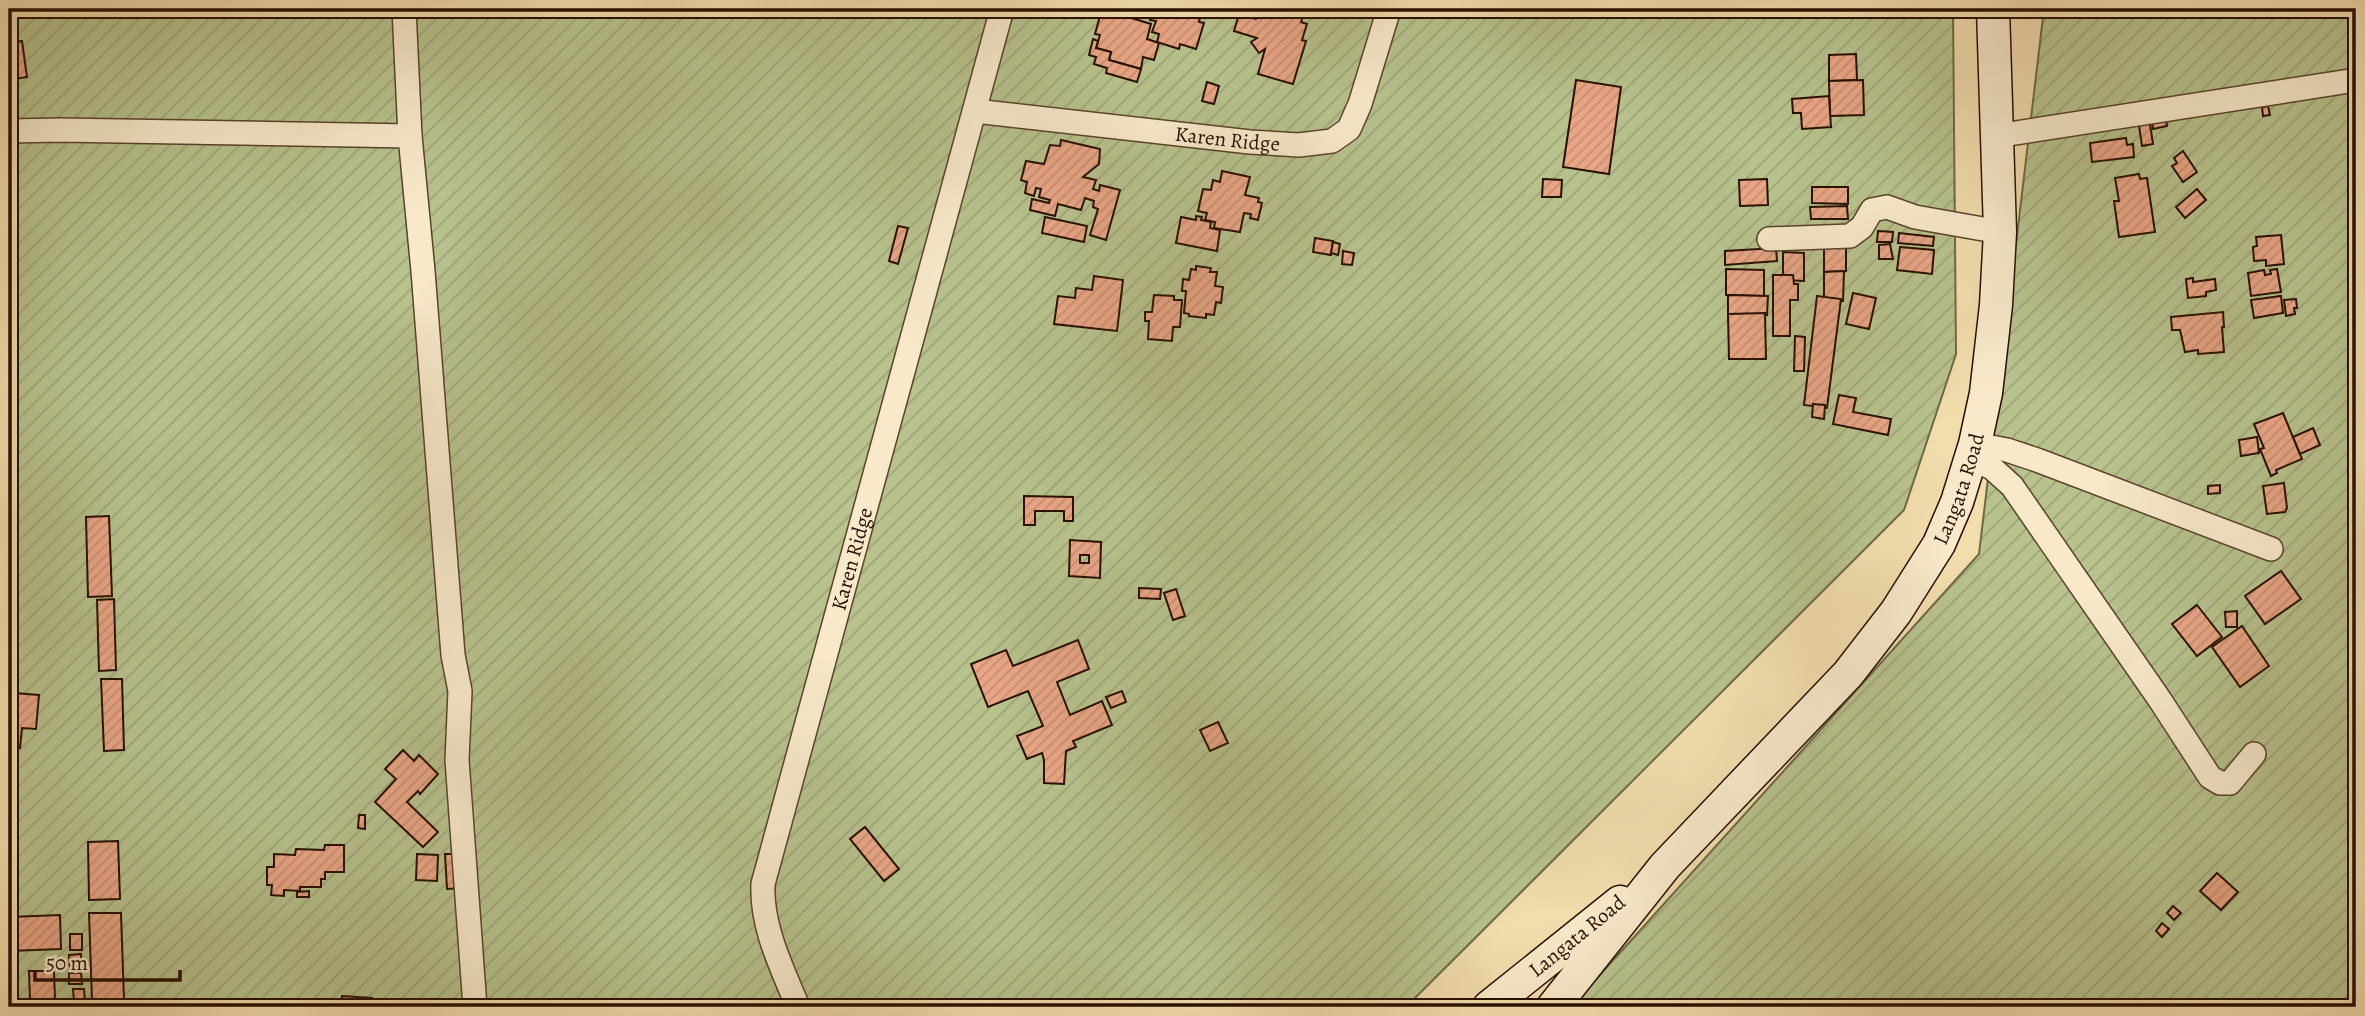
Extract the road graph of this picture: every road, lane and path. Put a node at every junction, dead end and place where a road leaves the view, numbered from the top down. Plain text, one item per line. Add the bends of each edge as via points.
1 (404, 9) edge
2 (1002, 9) edge
3 (1389, 9) edge
4 (1993, 9) edge
5 (2356, 80) edge
6 (975, 111) junction
7 (9, 131) edge
8 (410, 136) junction
9 (1996, 136) junction
10 (2000, 232) junction
11 (1769, 239) dead end
12 (1972, 451) junction
13 (2270, 549) dead end
14 (2255, 754) dead end
15 (1665, 866) junction
16 (475, 1007) edge
17 (798, 1007) edge
18 (1489, 1007) edge
19 (1553, 1007) edge

1 - 8 street
2 - 6 street, Karen Ridge
3 - 6 street, Karen Ridge via 1360,104 1349,128 1332,141 1299,145 1250,142
4 - 9 main road, Langata Road
5 - 9 street
6 - 17 street, Karen Ridge via 763,884 767,926
7 - 8 street
8 - 16 street via 453,655 460,691 457,760
9 - 10 main road, Langata Road
10 - 11 street via 1915,217 1887,207 1872,210 1850,236
10 - 12 main road, Langata Road via 1986,393
12 - 13 street via 2007,450 2038,460
12 - 14 street via 2012,486 2210,777 2230,783
12 - 15 main road, Langata Road via 1939,544 1896,612 1847,674
15 - 18 main road, Langata Road
15 - 19 main road, Langata Road

